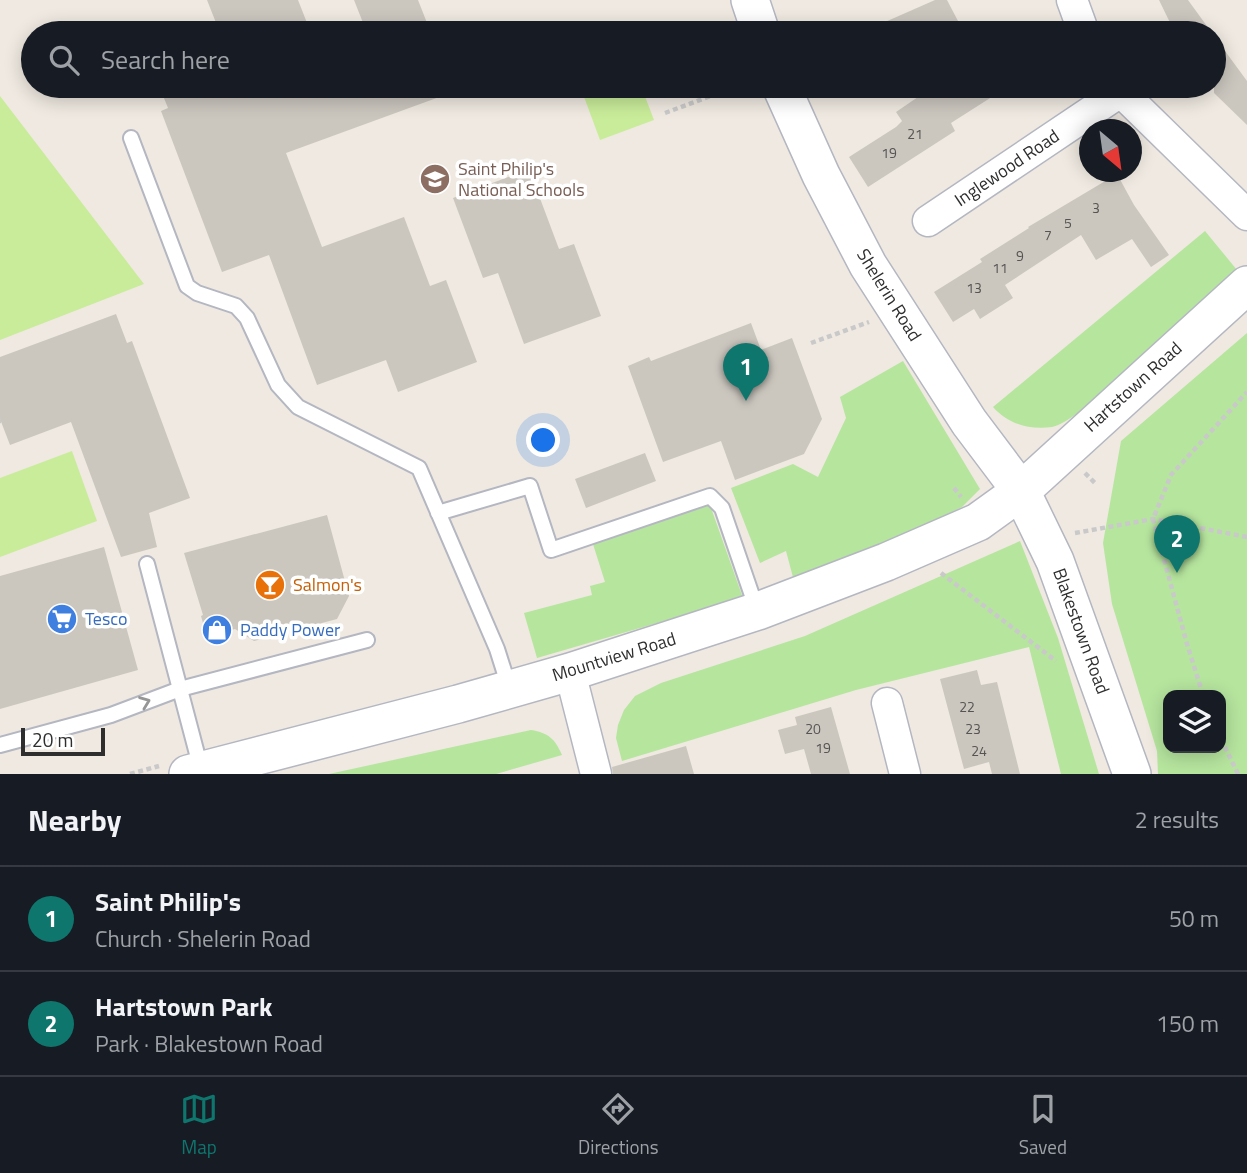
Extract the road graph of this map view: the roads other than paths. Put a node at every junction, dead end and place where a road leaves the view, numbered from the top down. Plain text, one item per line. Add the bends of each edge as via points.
1 (750, 0) edge
2 (1072, 0) edge
3 (757, 21) edge
4 (1080, 21) edge
5 (786, 98) edge
6 (1105, 98) edge
7 (1127, 98) edge
8 (131, 138) dead end
9 (1247, 215) edge
10 (928, 221) dead end
11 (1247, 285) edge
12 (1021, 491) junction
13 (438, 513) junction
14 (147, 564) dead end
15 (758, 611) junction
16 (367, 640) dead end
17 (569, 672) junction
18 (509, 689) junction
19 (180, 690) junction
20 (887, 703) dead end
21 (0, 746) edge
22 (195, 772) edge
23 (596, 774) edge
24 (905, 774) edge
25 (1132, 774) edge

1 - 3 street
2 - 4 street
5 - 12 street, Shelerin Road via 869,265 969,422
6 - 10 street, Inglewood Road
7 - 9 street, Inglewood Road
8 - 13 lane via 187,286 236,306 247,318 278,385 298,407 419,468
11 - 12 street, Hartstown Road
12 - 15 street, Mountview Road via 978,522
12 - 25 street, Blakestown Road via 1055,561
13 - 15 lane via 530,486 551,550 710,496 722,508
13 - 18 lane via 497,649
14 - 19 lane
15 - 17 street, Mountview Road
16 - 19 lane
17 - 18 street, Mountview Road
17 - 23 street
18 - 22 street, Mountview Road
21 -> 19 lane
19 - 22 lane
20 - 24 street

